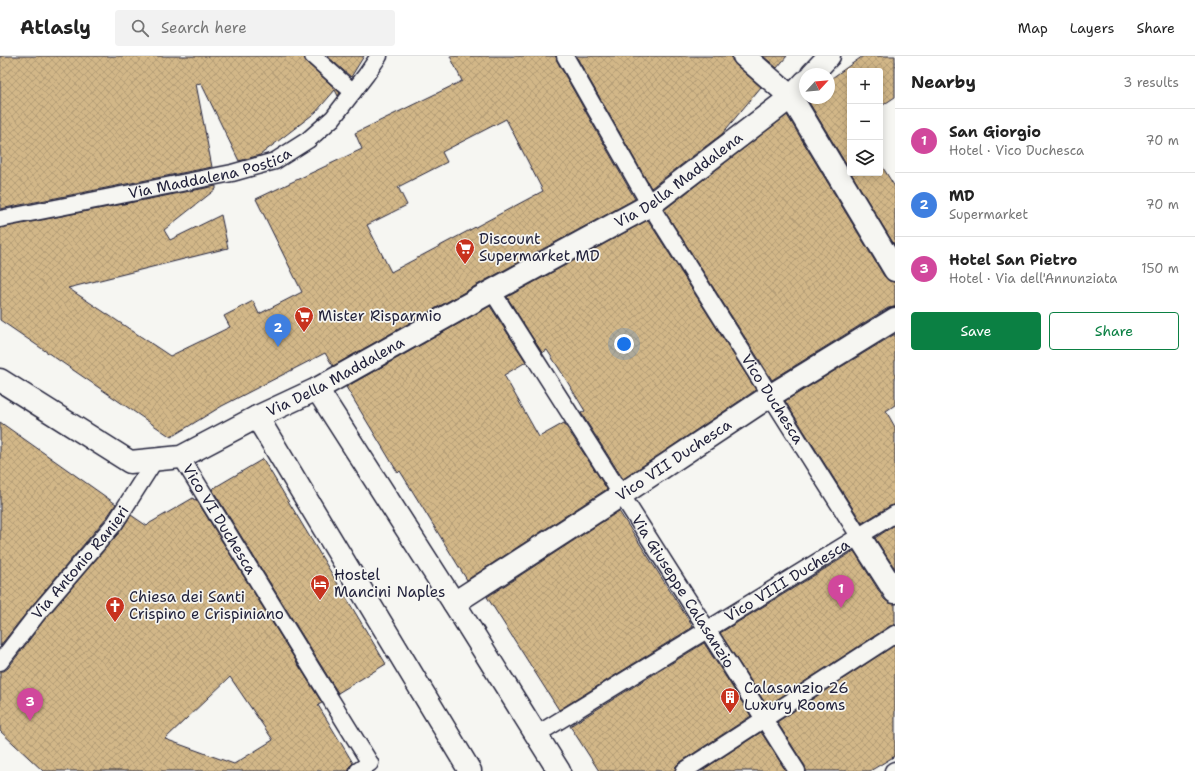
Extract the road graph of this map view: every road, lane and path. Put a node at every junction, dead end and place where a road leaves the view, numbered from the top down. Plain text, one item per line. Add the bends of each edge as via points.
1 (313, 56) edge
2 (379, 56) edge
3 (565, 56) edge
4 (744, 56) edge
5 (829, 56) edge
6 (818, 68) edge
7 (798, 89) edge
8 (353, 92) junction
9 (650, 205) junction
10 (0, 219) edge
11 (895, 270) edge
12 (492, 291) junction
13 (895, 319) edge
14 (0, 380) edge
15 (317, 389) junction
16 (770, 396) junction
17 (256, 417) junction
18 (181, 457) junction
19 (155, 460) junction
20 (621, 495) junction
21 (895, 514) edge
22 (859, 536) junction
23 (895, 592) edge
24 (454, 603) junction
25 (707, 629) junction
26 (895, 634) edge
27 (0, 662) edge
28 (764, 720) junction
29 (536, 735) junction
30 (364, 767) edge
31 (470, 771) edge
32 (559, 771) edge
33 (684, 771) edge
34 (797, 771) edge

1 - 8 lane
2 - 8 lane, Via Maddalena Postica
3 - 9 lane, Vico Duchesca
4 - 7 street
5 - 6 street
7 - 9 street, Via Della Maddalena
7 - 11 street
8 - 10 lane, Via Maddalena Postica via 323,127 275,161 232,173
9 - 12 street, Via Della Maddalena
9 - 16 lane, Vico Duchesca
12 - 15 street, Via Della Maddalena
12 - 20 lane, Via Giuseppe Calasanzio
13 - 16 street, Vico VII Duchesca
14 - 19 street, Via Della Maddalena via 130,462
15 - 17 street, Via Della Maddalena
15 - 24 street
16 - 20 street, Vico VII Duchesca
16 - 22 lane, Vico Duchesca
17 - 18 street, Via Della Maddalena
17 - 31 street
18 - 19 street, Via Della Maddalena
18 - 30 lane, Vico VI Duchesca via 334,703
19 - 27 lane, Via Antonio Ranieri via 115,523
20 - 24 street, Vico VII Duchesca
20 - 25 lane, Via Giuseppe Calasanzio
21 - 22 lane, Vico VIII Duchesca
22 - 23 street, Vico Duchesca
22 - 25 lane, Vico VIII Duchesca
24 - 29 street
25 - 28 lane, Via Giuseppe Calasanzio
25 - 29 lane, Vico VIII Duchesca
26 - 28 lane
28 - 33 lane
28 - 34 lane, Via Giuseppe Calasanzio
29 - 32 street

